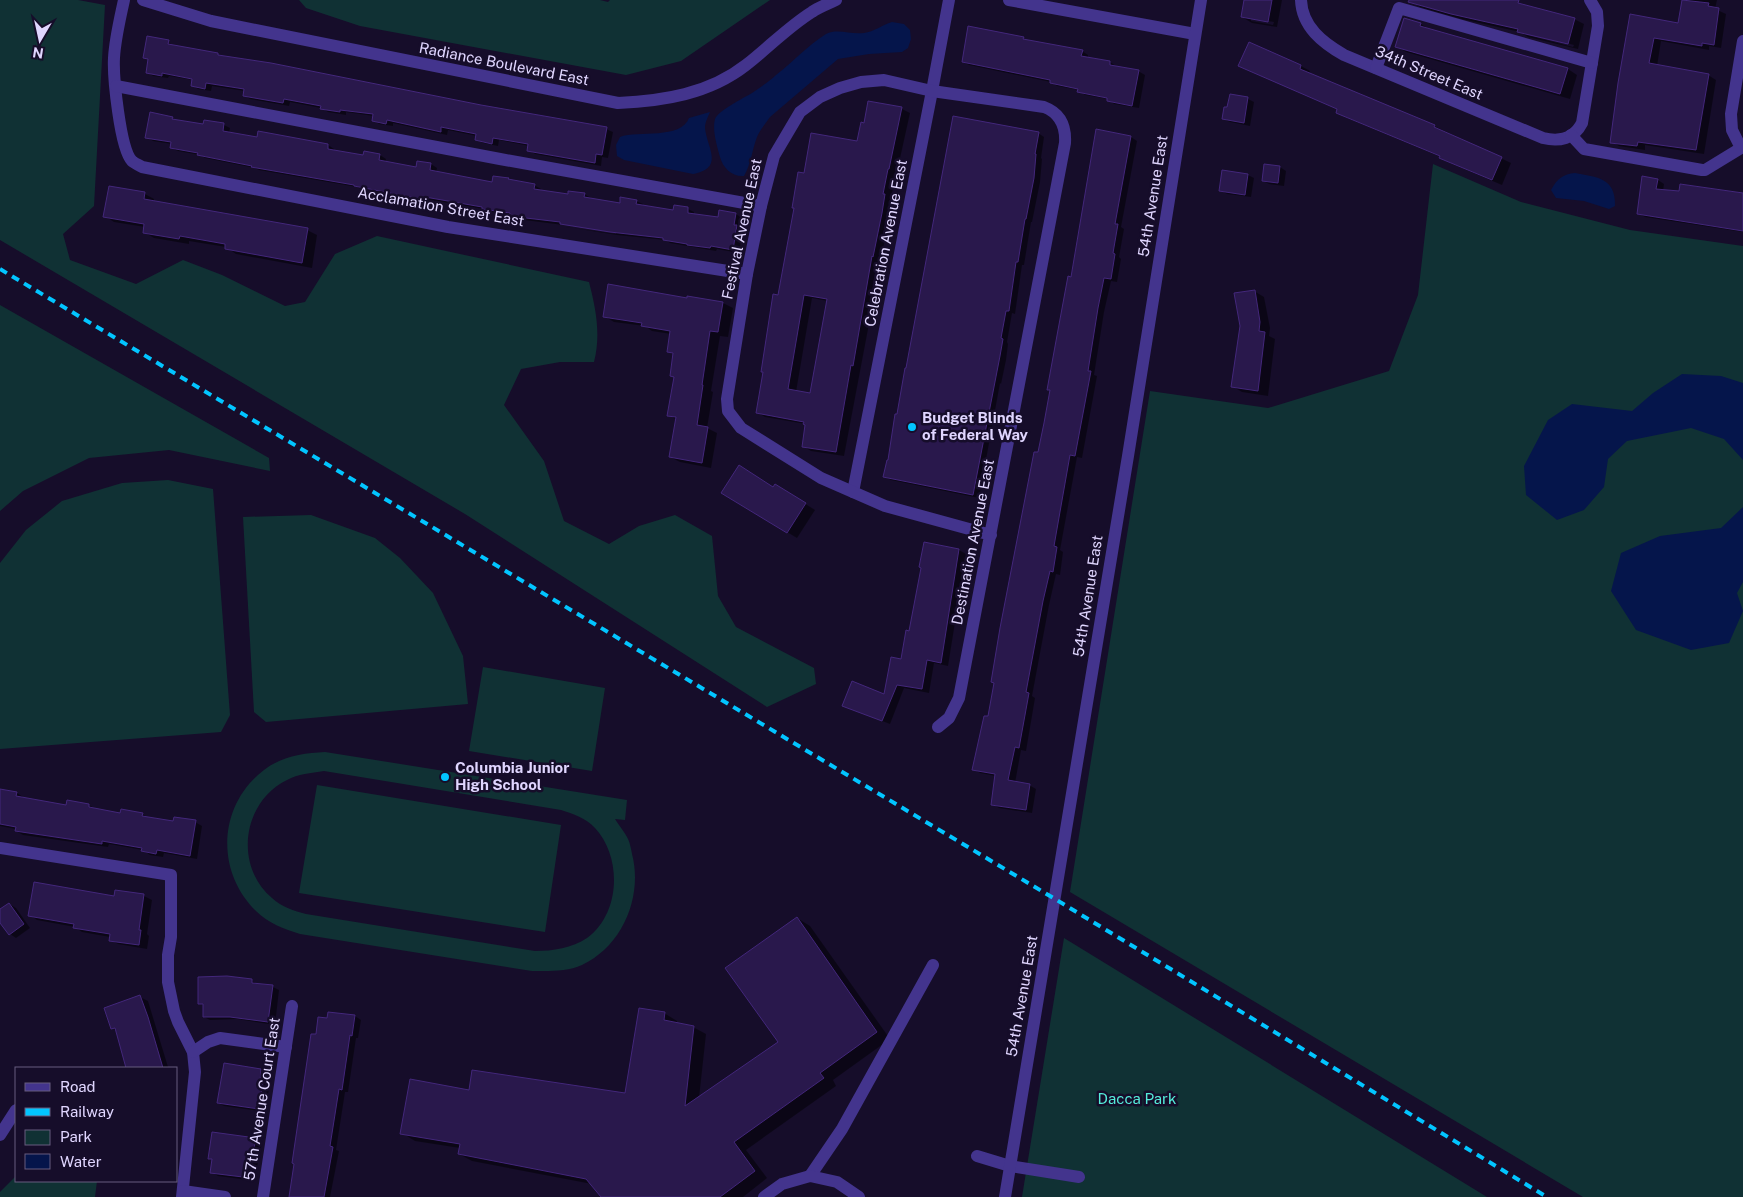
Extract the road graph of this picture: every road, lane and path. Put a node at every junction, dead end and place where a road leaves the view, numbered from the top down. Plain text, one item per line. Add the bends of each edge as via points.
1 (124, 0) edge
2 (143, 0) edge
3 (836, 0) edge
4 (949, 0) edge
5 (1009, 0) edge
6 (1201, 0) edge
7 (1301, 0) edge
8 (1592, 2) edge
9 (1195, 34) junction
10 (1743, 41) edge
11 (1592, 63) junction
12 (1376, 68) junction
13 (116, 86) junction
14 (932, 91) junction
15 (1061, 120) joint
16 (1571, 135) junction
17 (760, 206) junction
18 (747, 274) junction
19 (853, 492) junction
20 (991, 535) junction
21 (938, 727) dead end
22 (0, 848) edge
23 (933, 965) dead end
24 (292, 1006) dead end
25 (286, 1047) junction
26 (194, 1052) junction
27 (15, 1112) edge
28 (0, 1135) edge
29 (977, 1156) dead end
30 (1010, 1166) junction
31 (810, 1176) junction
32 (1079, 1176) dead end
33 (183, 1194) edge
34 (225, 1197) edge
35 (263, 1197) edge
36 (764, 1197) edge
37 (860, 1197) edge
38 (1005, 1197) edge

1 - 13 street via 114,59
2 - 3 street, Radiance Boulevard East via 211,21 618,103 651,102 713,85 745,66 812,11
4 - 14 street, Celebration Avenue East
5 - 9 street
6 - 9 street, 54th Avenue East
7 - 12 street, 34th Street East via 1309,26 1327,46
8 - 11 street via 1598,26
9 - 30 street, 54th Avenue East
10 - 16 street via 1731,114 1732,130 1741,148 1705,170 1584,149
11 - 12 street via 1399,8
11 - 16 street via 1582,123
12 - 16 street, 34th Street East via 1543,138 1563,140
13 - 17 street
13 - 18 street, Acclamation Street East via 126,152 142,167 448,227
14 - 15 street, Festival Avenue East via 1044,107 1058,114
14 - 17 street, Festival Avenue East via 884,80 861,82 820,97 800,112 774,156
14 - 19 street, Celebration Avenue East
15 - 20 street, Destination Avenue East via 1066,133 1065,143
17 - 18 street, Festival Avenue East
18 - 19 street, Festival Avenue East via 727,399 728,410 741,428 821,478
19 - 20 street via 885,506
20 - 21 street, Destination Avenue East via 959,698 949,718
22 - 26 street via 170,875 168,982 176,1017
23 - 31 street via 842,1129
24 - 25 street, 57th Avenue Court East
25 - 26 street via 220,1038
25 - 35 street, 57th Avenue Court East
26 - 33 street via 195,1072
27 - 28 street
29 - 30 street
30 - 32 street
30 - 38 street, 54th Avenue East
31 - 36 street via 782,1184
31 - 37 street via 837,1182
33 - 34 street

